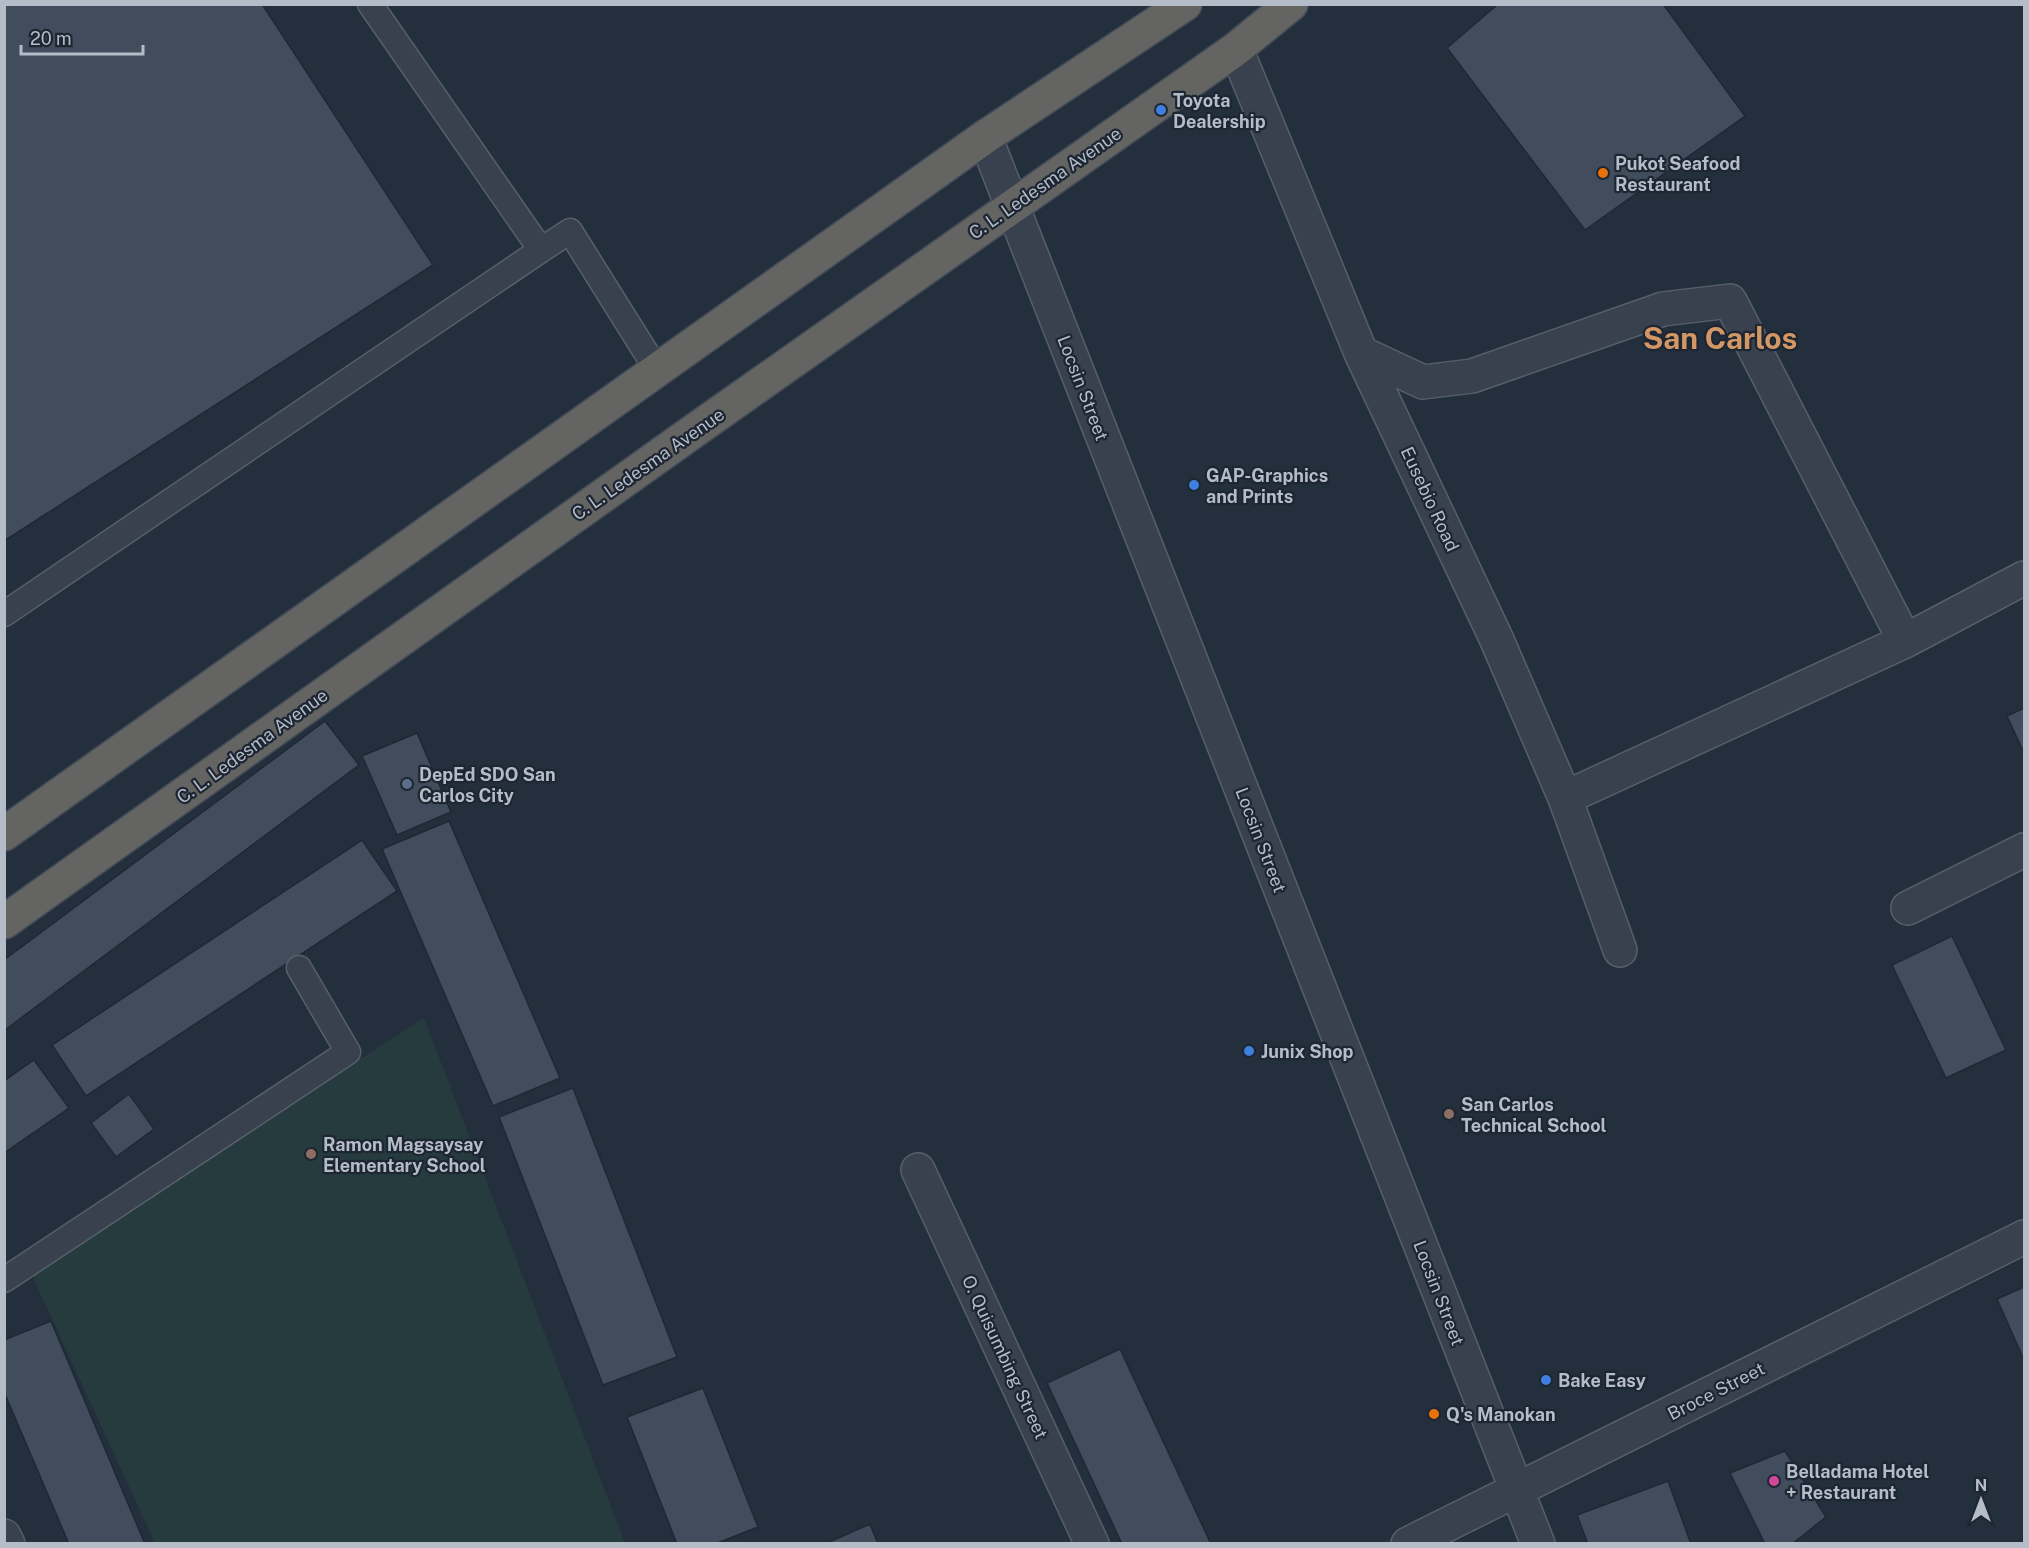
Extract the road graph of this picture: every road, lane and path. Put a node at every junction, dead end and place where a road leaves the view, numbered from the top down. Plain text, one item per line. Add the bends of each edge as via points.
1 (370, 4) edge
2 (1185, 4) edge
3 (1292, 4) edge
4 (1236, 49) junction
5 (985, 136) junction
6 (1012, 206) junction
7 (540, 250) junction
8 (1361, 353) junction
9 (657, 370) junction
10 (2025, 578) edge
11 (4, 614) edge
12 (1905, 641) junction
13 (1565, 798) junction
14 (4, 834) edge
15 (2025, 850) edge
16 (1908, 908) dead end
17 (4, 922) edge
18 (1620, 950) dead end
19 (299, 968) dead end
20 (918, 1170) dead end
21 (2025, 1237) edge
22 (4, 1280) edge
23 (1516, 1491) junction
24 (4, 1536) edge
25 (8, 1544) edge
26 (1092, 1544) edge
27 (1408, 1544) edge
28 (1538, 1544) edge

1 - 7 lane
2 - 5 highway
3 - 4 highway, C. L. Ledesma Avenue
4 - 6 highway, C. L. Ledesma Avenue
4 - 8 street, Eusebio Road
5 - 6 street, Locsin Street
5 - 9 highway
6 - 17 highway, C. L. Ledesma Avenue
6 - 23 street, Locsin Street
7 - 9 lane via 570,231
7 - 11 lane
8 - 12 street via 1423,382 1472,376 1663,309 1730,301
8 - 13 street, Eusebio Road via 1496,638
9 - 14 highway
10 - 12 street
12 - 13 street
13 - 18 street, Eusebio Road
15 - 16 street
19 - 22 lane via 348,1052
20 - 26 street, O. Quisumbing Street
21 - 23 street, Broce Street
23 - 27 street, Broce Street
23 - 28 street, Locsin Street
24 - 25 street

